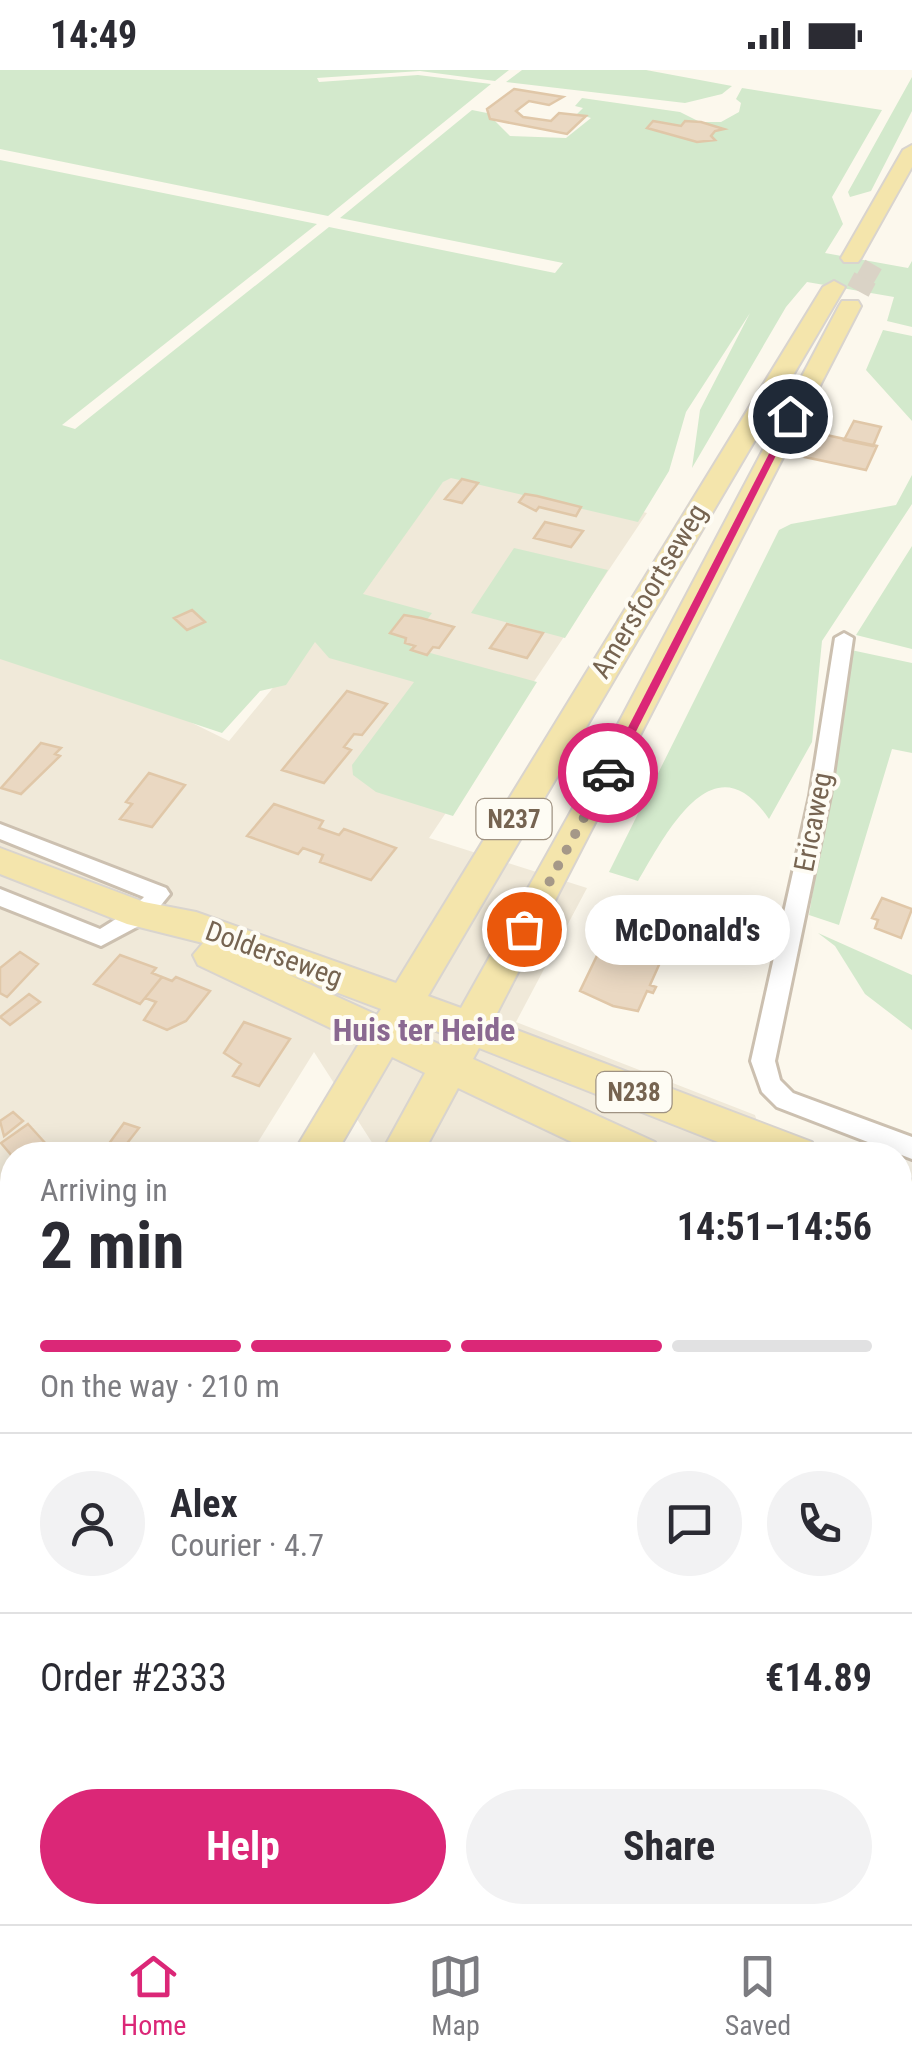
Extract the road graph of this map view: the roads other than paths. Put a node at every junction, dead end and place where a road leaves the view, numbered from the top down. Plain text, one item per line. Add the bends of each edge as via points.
1 (912, 150) edge
2 (848, 278) junction
3 (844, 638) dead end
4 (0, 831) edge
5 (0, 860) edge
6 (0, 897) edge
7 (140, 915) junction
8 (395, 1020) junction
9 (470, 1029) junction
10 (450, 1067) junction
11 (322, 1142) edge
12 (408, 1142) edge
13 (612, 1142) edge
14 (763, 1142) edge
15 (896, 1142) edge

1 - 2 main road, Amersfoortseweg / N237
2 - 8 main road, Amersfoortseweg / N237
2 - 9 main road, Amersfoortseweg / N237
3 - 15 street, Ericaweg via 820,796 763,1061 770,1085 785,1100
4 - 7 street via 159,894
5 - 7 main road, Dolderseweg / N238
6 - 7 street via 102,938
7 - 8 main road, Dolderseweg / N238 via 157,930
8 - 9 main road, N238
8 - 10 main road, N238
8 - 11 main road, Amersfoortseweg / N237
9 - 10 main road, Amersfoortseweg / N237
9 - 14 main road, N238
10 - 12 main road, Amersfoortseweg / N237
10 - 13 main road, N238

